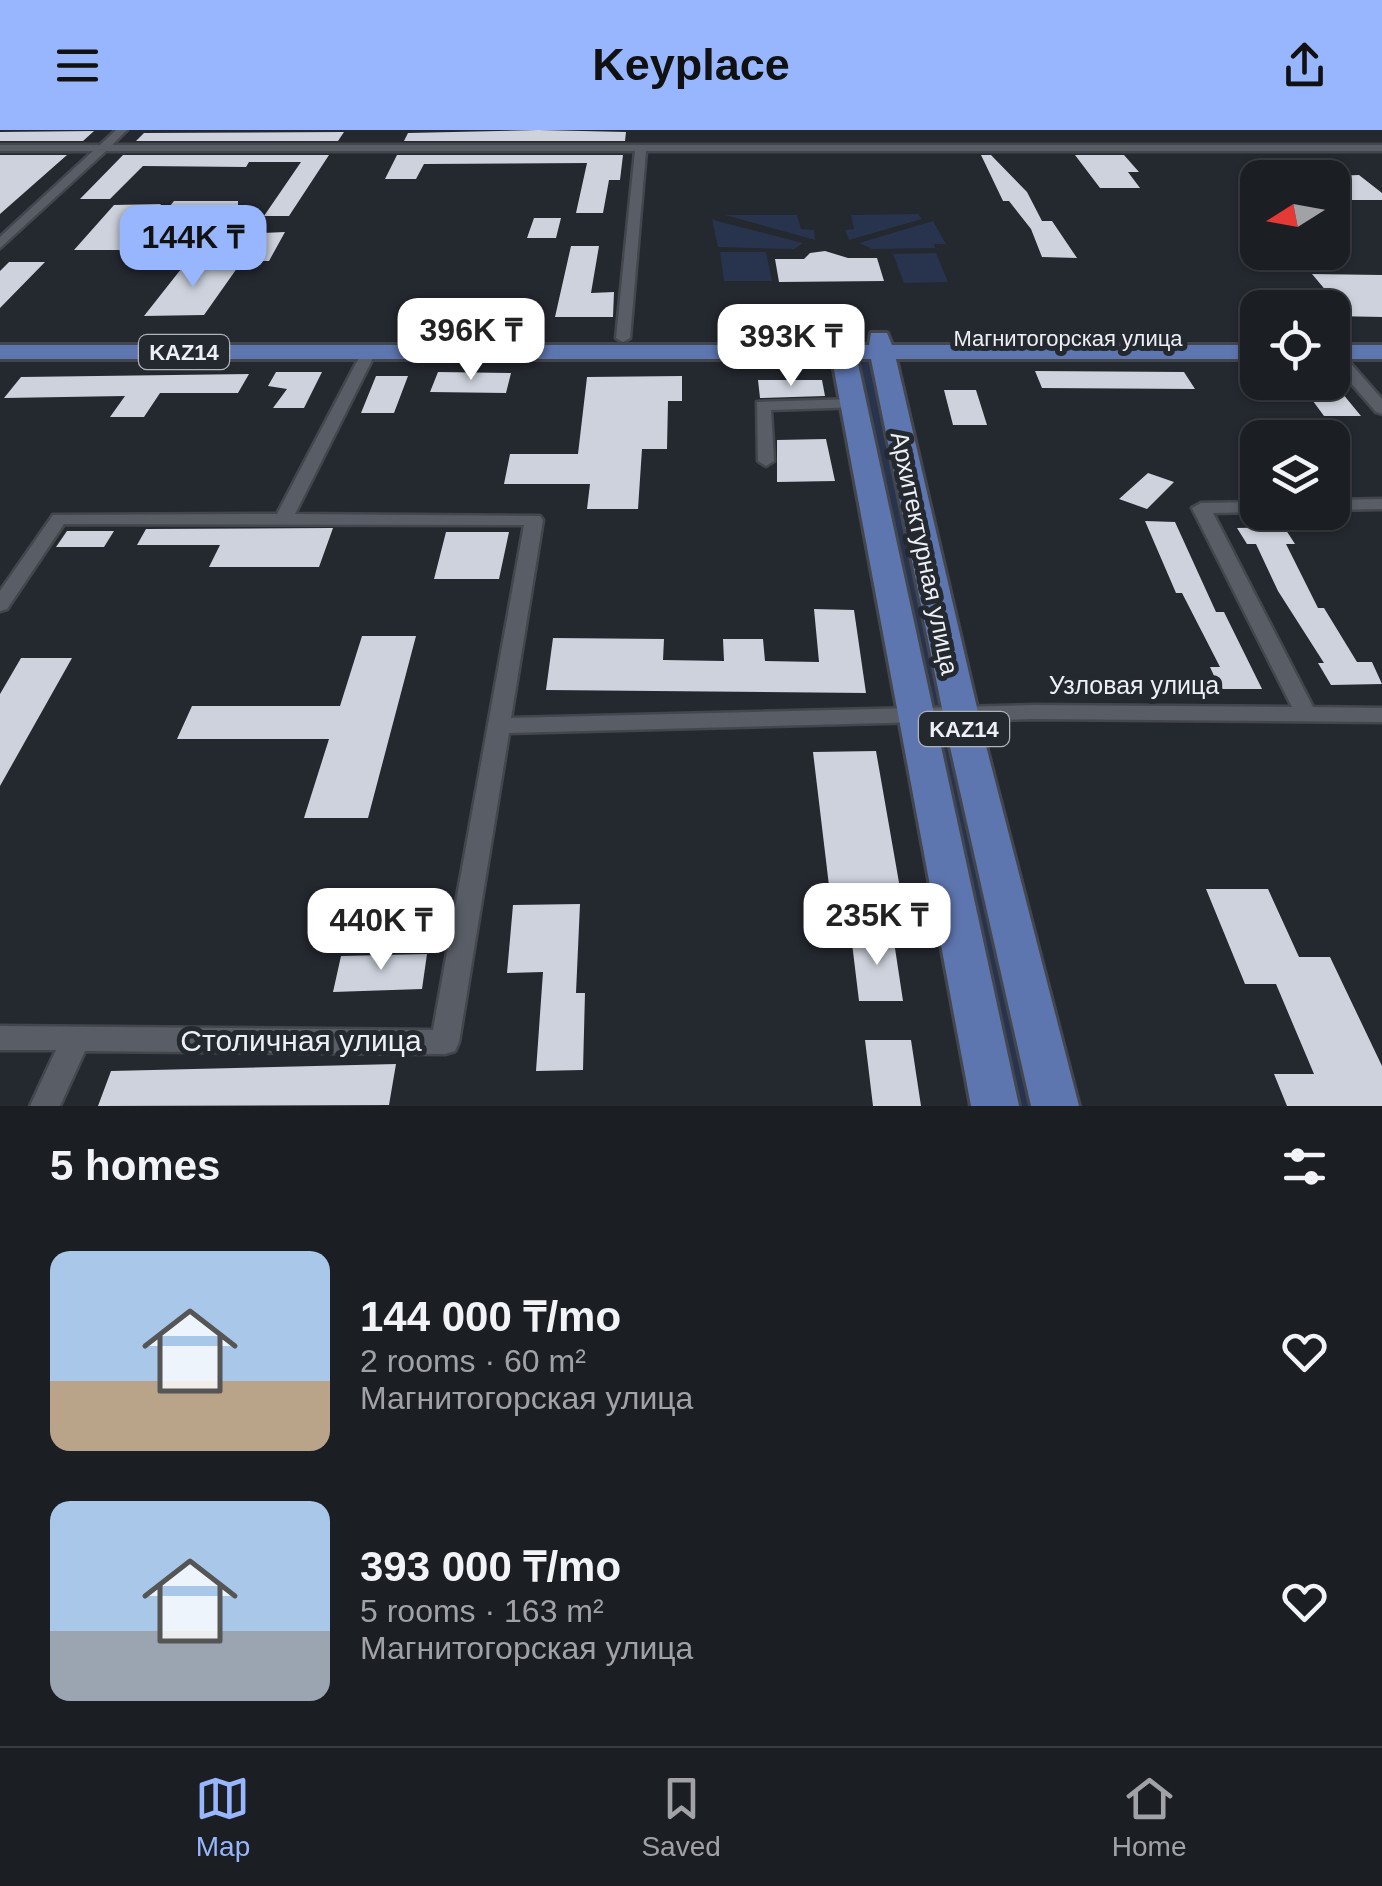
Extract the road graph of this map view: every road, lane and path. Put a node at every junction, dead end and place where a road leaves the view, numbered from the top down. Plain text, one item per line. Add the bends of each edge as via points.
1 (122, 130) edge
2 (811, 130) edge
3 (640, 147) junction
4 (815, 147) junction
5 (0, 148) edge
6 (103, 148) junction
7 (1382, 148) edge
8 (0, 244) edge
9 (1350, 337) edge
10 (1382, 337) edge
11 (622, 338) junction
12 (1240, 338) edge
13 (0, 339) edge
14 (842, 344) junction
15 (880, 344) junction
16 (0, 352) edge
17 (369, 352) junction
18 (1240, 352) edge
19 (1350, 352) edge
20 (1382, 352) edge
21 (1350, 372) edge
22 (855, 404) junction
23 (1382, 409) edge
24 (766, 461) dead end
25 (1382, 504) edge
26 (1350, 505) edge
27 (1240, 507) edge
28 (284, 518) junction
29 (0, 605) edge
30 (917, 714) junction
31 (961, 714) junction
32 (1306, 714) junction
33 (1382, 714) edge
34 (500, 726) junction
35 (0, 1038) edge
36 (76, 1039) junction
37 (46, 1106) edge
38 (995, 1106) edge
39 (1055, 1106) edge

1 - 6 street
2 - 4 street
3 - 4 street
3 - 6 street
3 - 11 street
4 - 7 street
5 - 6 street
6 - 8 street
9 - 10 main road
11 - 13 main road, Магнитогорская улица / KAZ14
11 - 14 main road, Магнитогорская улица / KAZ14
12 - 15 main road, Магнитогорская улица
14 - 15 main road, Магнитогорская улица / KAZ14
14 - 17 main road, Магнитогорская улица / KAZ14
14 - 22 main road, Архитектурная улица / KAZ14
15 - 18 main road, Магнитогорская улица
15 - 31 main road, Архитектурная улица / KAZ14
16 - 17 main road, Магнитогорская улица / KAZ14
17 - 28 street
19 - 20 main road
21 - 23 street
22 - 24 street via 764,405
22 - 30 main road, Архитектурная улица / KAZ14
25 - 26 street
27 - 32 street via 1201,508
28 - 29 street, Столичная улица via 59,519
28 - 34 street, Столичная улица via 534,520
30 - 31 street
30 - 34 street
30 - 38 main road, Архитектурная улица / KAZ14
31 - 32 street, Узловая улица
31 - 39 main road, Архитектурная улица / KAZ14
32 - 33 street, Узловая улица
34 - 36 street, Столичная улица via 445,1042
35 - 36 street, Столичная улица
36 - 37 street

